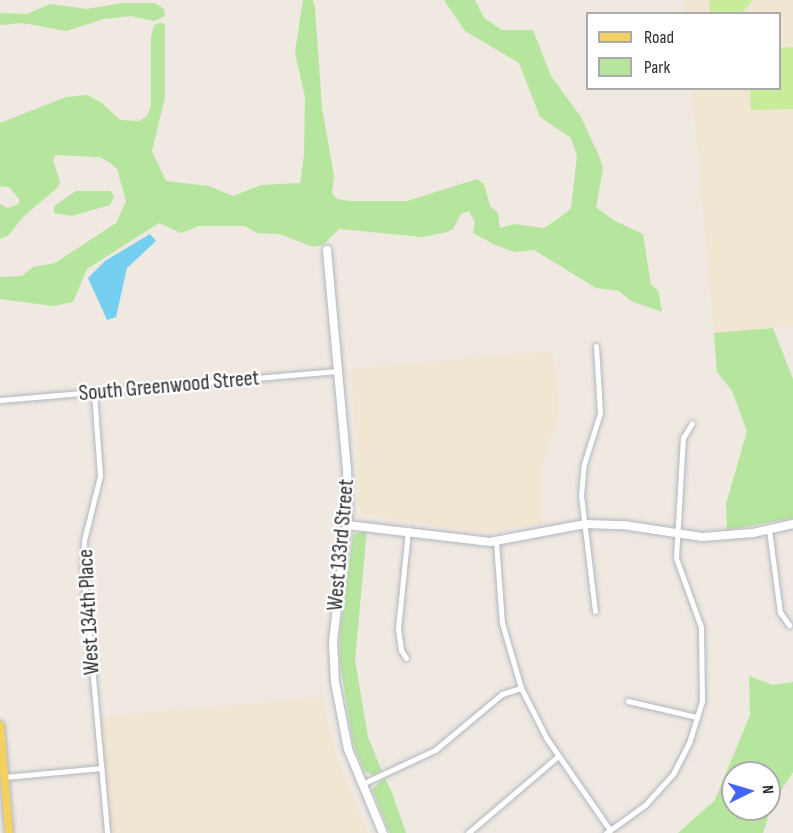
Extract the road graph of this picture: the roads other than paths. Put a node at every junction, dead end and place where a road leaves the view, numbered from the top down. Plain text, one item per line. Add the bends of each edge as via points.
1 (327, 250) dead end
2 (596, 346) dead end
3 (338, 371) junction
4 (94, 392) junction
5 (0, 400) edge
6 (692, 423) dead end
7 (585, 524) junction
8 (793, 524) edge
9 (347, 525) junction
10 (408, 530) junction
11 (770, 530) junction
12 (678, 534) junction
13 (496, 542) junction
14 (595, 612) dead end
15 (789, 625) dead end
16 (406, 658) dead end
17 (521, 688) junction
18 (628, 701) dead end
19 (698, 717) junction
20 (0, 725) edge
21 (558, 756) junction
22 (102, 768) junction
23 (4, 777) junction
24 (362, 784) junction
25 (608, 831) edge
26 (9, 833) edge
27 (107, 833) edge
28 (383, 833) edge
29 (468, 833) edge

1 - 3 street, West 133rd Street
2 - 7 street via 600,413 583,471
3 - 4 street, South Greenwood Street
3 - 9 street, West 133rd Street via 347,468
4 - 5 street, South Greenwood Street
4 - 22 street, West 134th Place via 99,488 84,540 83,567
6 - 12 street via 684,433 682,447
7 - 12 street via 623,525
7 - 13 street
7 - 14 street
8 - 11 street
9 - 10 street
9 - 24 street, West 133rd Street via 338,587 334,661 342,727
10 - 13 street
10 - 16 street via 398,629
11 - 12 street via 717,536
11 - 15 street via 780,612
12 - 19 street via 677,565 701,627 703,679
13 - 17 street via 502,623
17 - 21 street
17 - 24 street via 502,694 435,750
18 - 19 street
19 - 25 street via 690,743 670,779 645,806
20 - 23 main road
21 - 25 street
21 - 29 street
22 - 23 street
22 - 27 street, West 134th Place
23 - 26 main road
24 - 28 street, West 133rd Street

